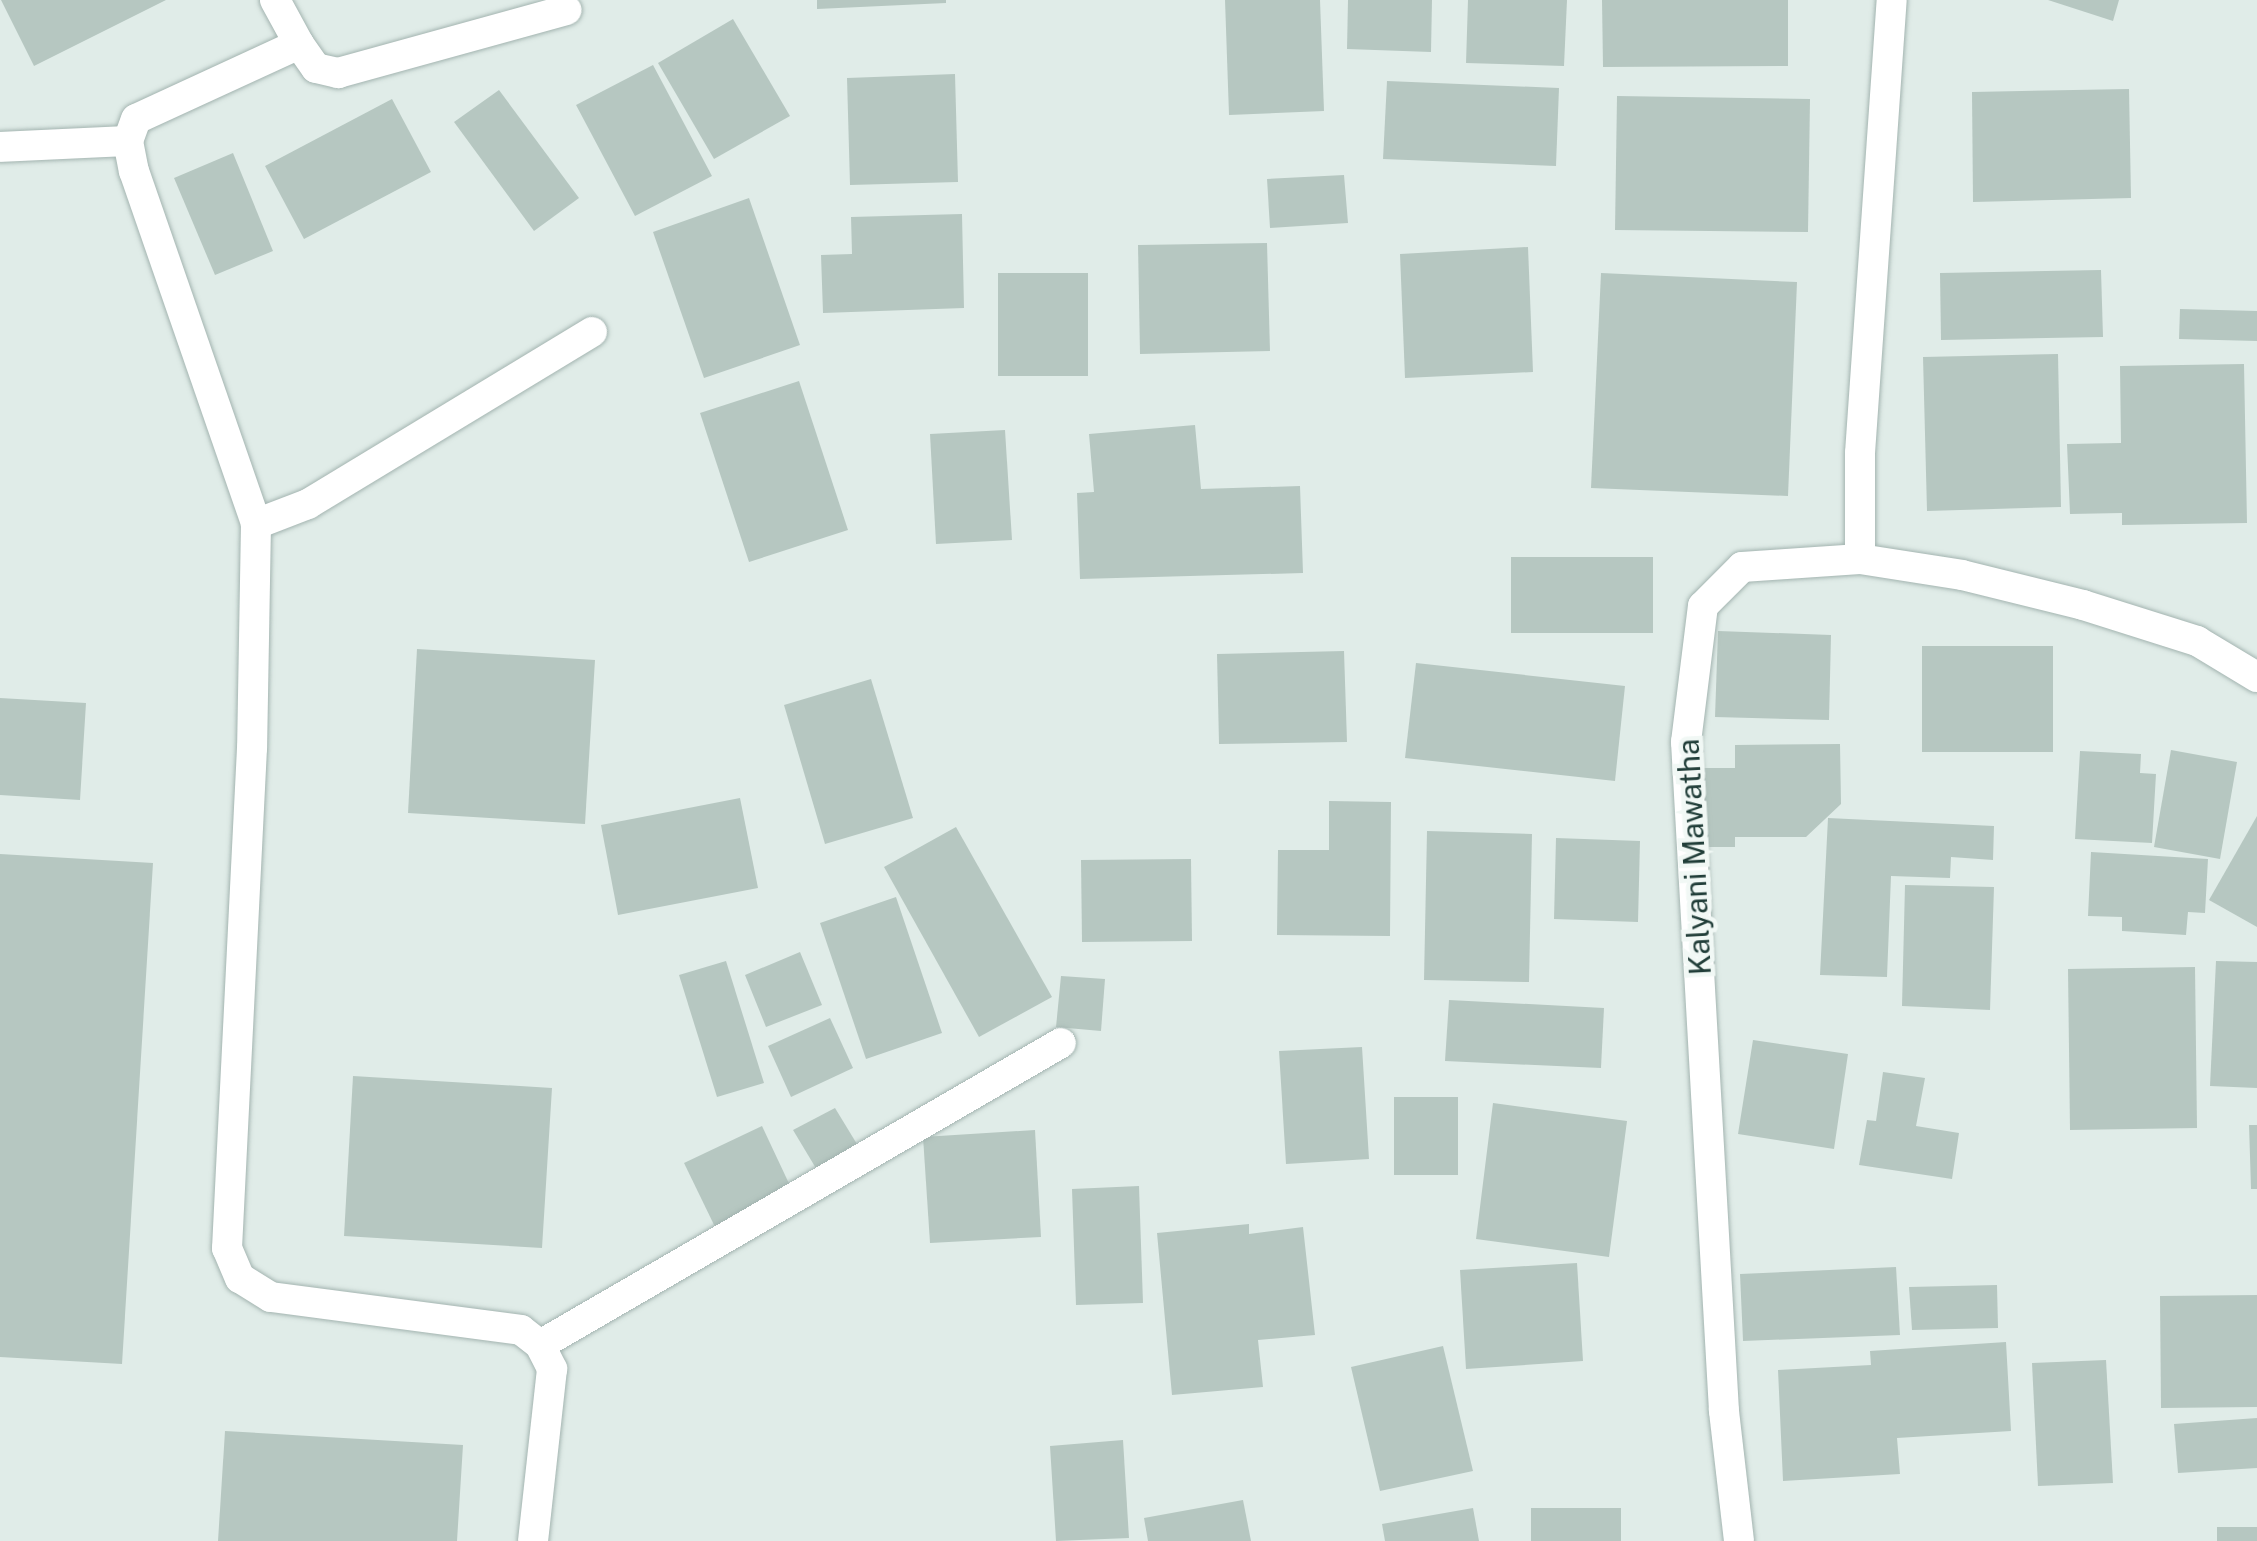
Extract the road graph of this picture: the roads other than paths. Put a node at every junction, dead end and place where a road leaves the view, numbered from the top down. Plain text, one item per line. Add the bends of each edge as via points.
1 (275, 0) edge
2 (1892, 0) edge
3 (566, 10) dead end
4 (299, 44) junction
5 (128, 141) junction
6 (0, 148) edge
7 (592, 332) dead end
8 (256, 524) junction
9 (1860, 560) junction
10 (2257, 677) edge
11 (1061, 1044) dead end
12 (540, 1344) junction
13 (533, 1541) edge
14 (1739, 1541) edge

1 - 4 street
2 - 9 street via 1860,453
3 - 4 street via 338,74 316,68
4 - 5 street via 136,119
5 - 6 street
5 - 8 street
7 - 8 street via 308,504
8 - 12 street via 227,1248 240,1278 271,1297 521,1330
9 - 10 street, Kalyani Mawatha via 1962,575 2083,605 2197,641
9 - 14 street, Kalyani Mawatha via 1742,567 1703,606 1686,742 1724,1411
11 - 12 street
12 - 13 street via 552,1368

